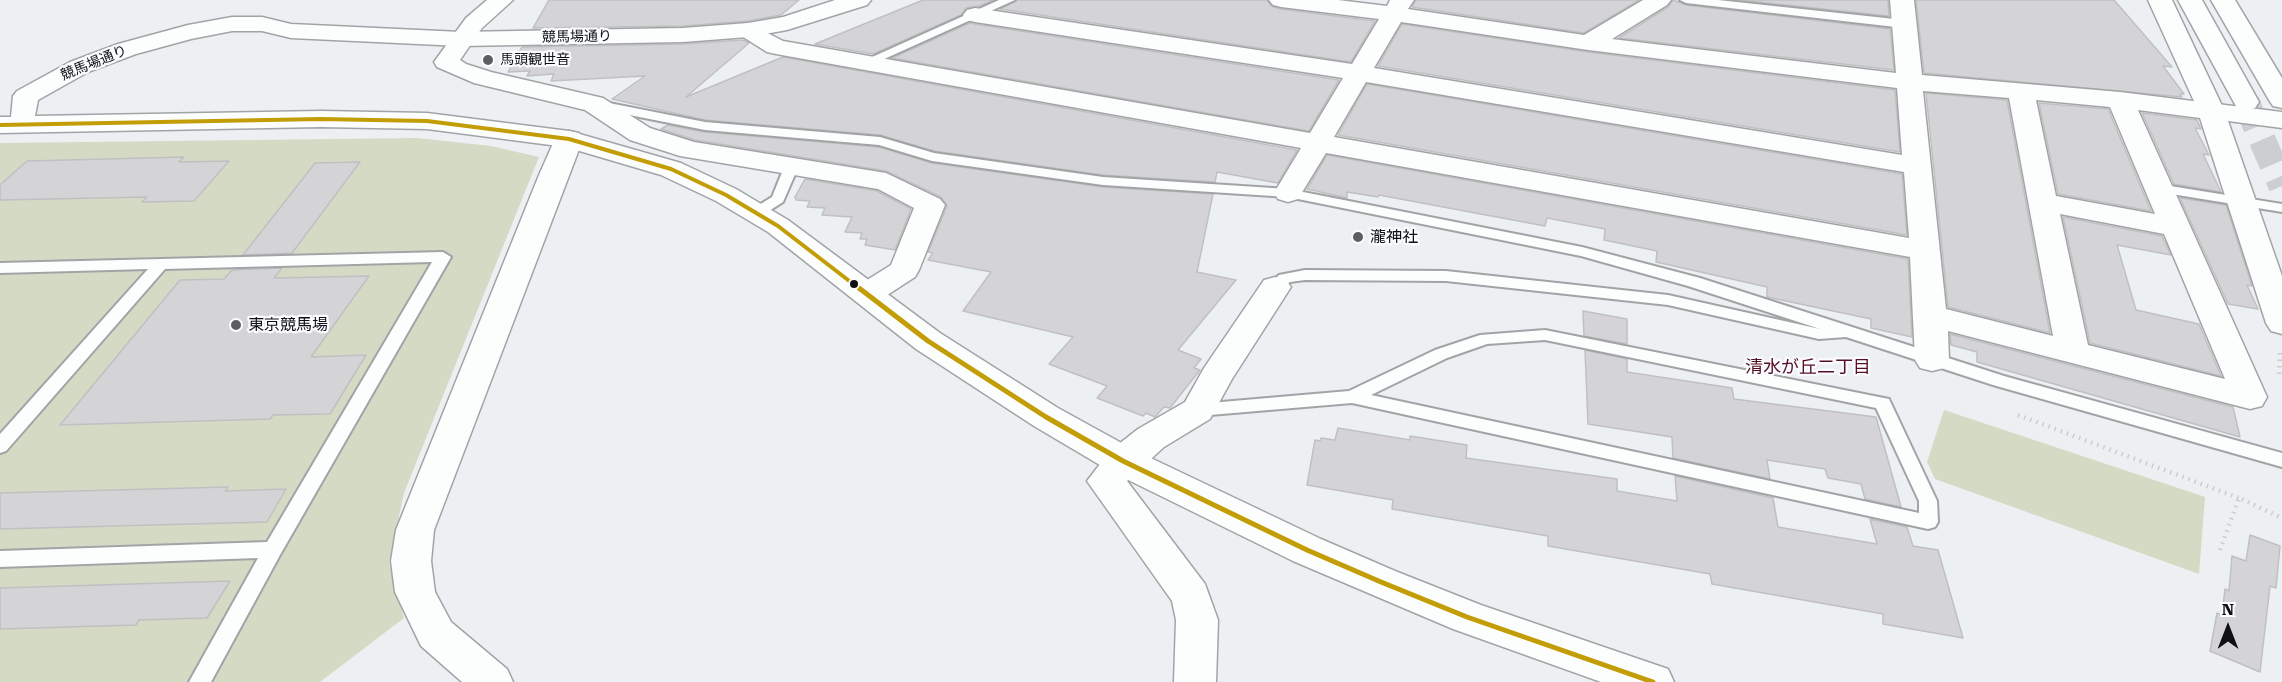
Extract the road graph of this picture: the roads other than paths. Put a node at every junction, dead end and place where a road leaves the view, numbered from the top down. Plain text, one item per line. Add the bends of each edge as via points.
1 (501, 0) edge
2 (859, 0) edge
3 (1009, 0) edge
4 (1281, 0) edge
5 (1659, 0) edge
6 (1686, 0) edge
7 (1902, 0) edge
8 (2160, 0) edge
9 (2190, 0) edge
10 (2223, 0) edge
11 (1398, 7) edge
12 (975, 15) junction
13 (1904, 24) junction
14 (748, 30) junction
15 (460, 39) junction
16 (1587, 43) junction
17 (867, 62) junction
18 (1359, 73) junction
19 (1911, 82) junction
20 (2021, 93) junction
21 (2120, 100) junction
22 (2282, 100) tunnel mouth
23 (2246, 102) tunnel mouth
24 (594, 104) junction
25 (2211, 110) junction
26 (2282, 120) edge
27 (9, 121) edge
28 (569, 140) junction
29 (1318, 141) junction
30 (792, 165) junction
31 (1918, 166) junction
32 (2158, 188) junction
33 (1288, 193) junction
34 (2043, 202) junction
35 (2244, 202) junction
36 (2282, 208) edge
37 (756, 213) junction
38 (2175, 227) junction
39 (1924, 250) junction
40 (161, 264) junction
41 (0, 268) edge
42 (1275, 287) joint
43 (867, 294) junction
44 (1931, 316) junction
45 (2281, 322) edge
46 (1852, 332) junction
47 (2073, 352) junction
48 (1932, 360) junction
49 (1352, 397) junction
50 (1198, 410) junction
51 (0, 446) edge
52 (2282, 460) edge
53 (1123, 461) junction
54 (273, 550) junction
55 (0, 559) edge
56 (200, 682) edge
57 (492, 682) edge
58 (1195, 682) edge
59 (1653, 682) edge

1 - 15 street
2 - 14 street, 競馬場通り via 820,15
3 - 12 lane
4 - 11 street
5 - 16 street
6 - 13 lane
7 - 13 street
8 - 25 street
9 - 23 street
10 - 22 street
11 - 16 street
11 - 18 street
12 - 17 lane
12 - 18 street
13 - 19 street
14 - 15 street, 競馬場通り
14 - 17 street via 776,47
15 - 24 street via 447,58 447,63 457,69
15 - 27 street, 競馬場通り via 291,31 192,45 104,75 59,101
16 - 19 street
17 - 29 street
18 - 29 street
18 - 31 street
19 - 20 street
19 - 31 street
20 - 21 street
20 - 34 street
21 - 25 street
21 - 32 street
24 - 30 street via 640,134 690,150
24 - 33 lane via 705,126 880,141 932,157 1103,181
25 - 26 street
25 - 35 street
27 - 28 street via 427,121
28 - 37 street via 671,169
28 - 57 street via 416,530 411,561 415,592 436,634
29 - 33 street
29 - 39 street
30 - 37 lane via 778,199
30 - 43 street via 886,182 930,205 904,270
31 - 39 street
32 - 35 lane
32 - 38 street
33 - 46 lane via 1582,252 1694,282
34 - 38 street
34 - 47 street
35 - 36 lane
35 - 45 street
37 - 43 street
38 - 47 street via 2250,397
39 - 44 street
40 - 41 lane
40 - 51 lane
40 - 54 lane via 443,257
42 - 46 lane via 1285,278 1305,275 1446,276 1668,300 1819,334
42 - 50 street
43 - 53 street via 928,341
44 - 47 street
44 - 48 street
46 - 48 lane
48 - 52 lane
49 - 49 lane via 1441,354 1486,339 1545,335 1884,403 1928,501 1928,522
49 - 50 lane
50 - 53 street via 1151,438
53 - 58 street via 1107,481 1191,596 1197,620
53 - 59 street via 1381,582
54 - 55 lane
54 - 56 lane

